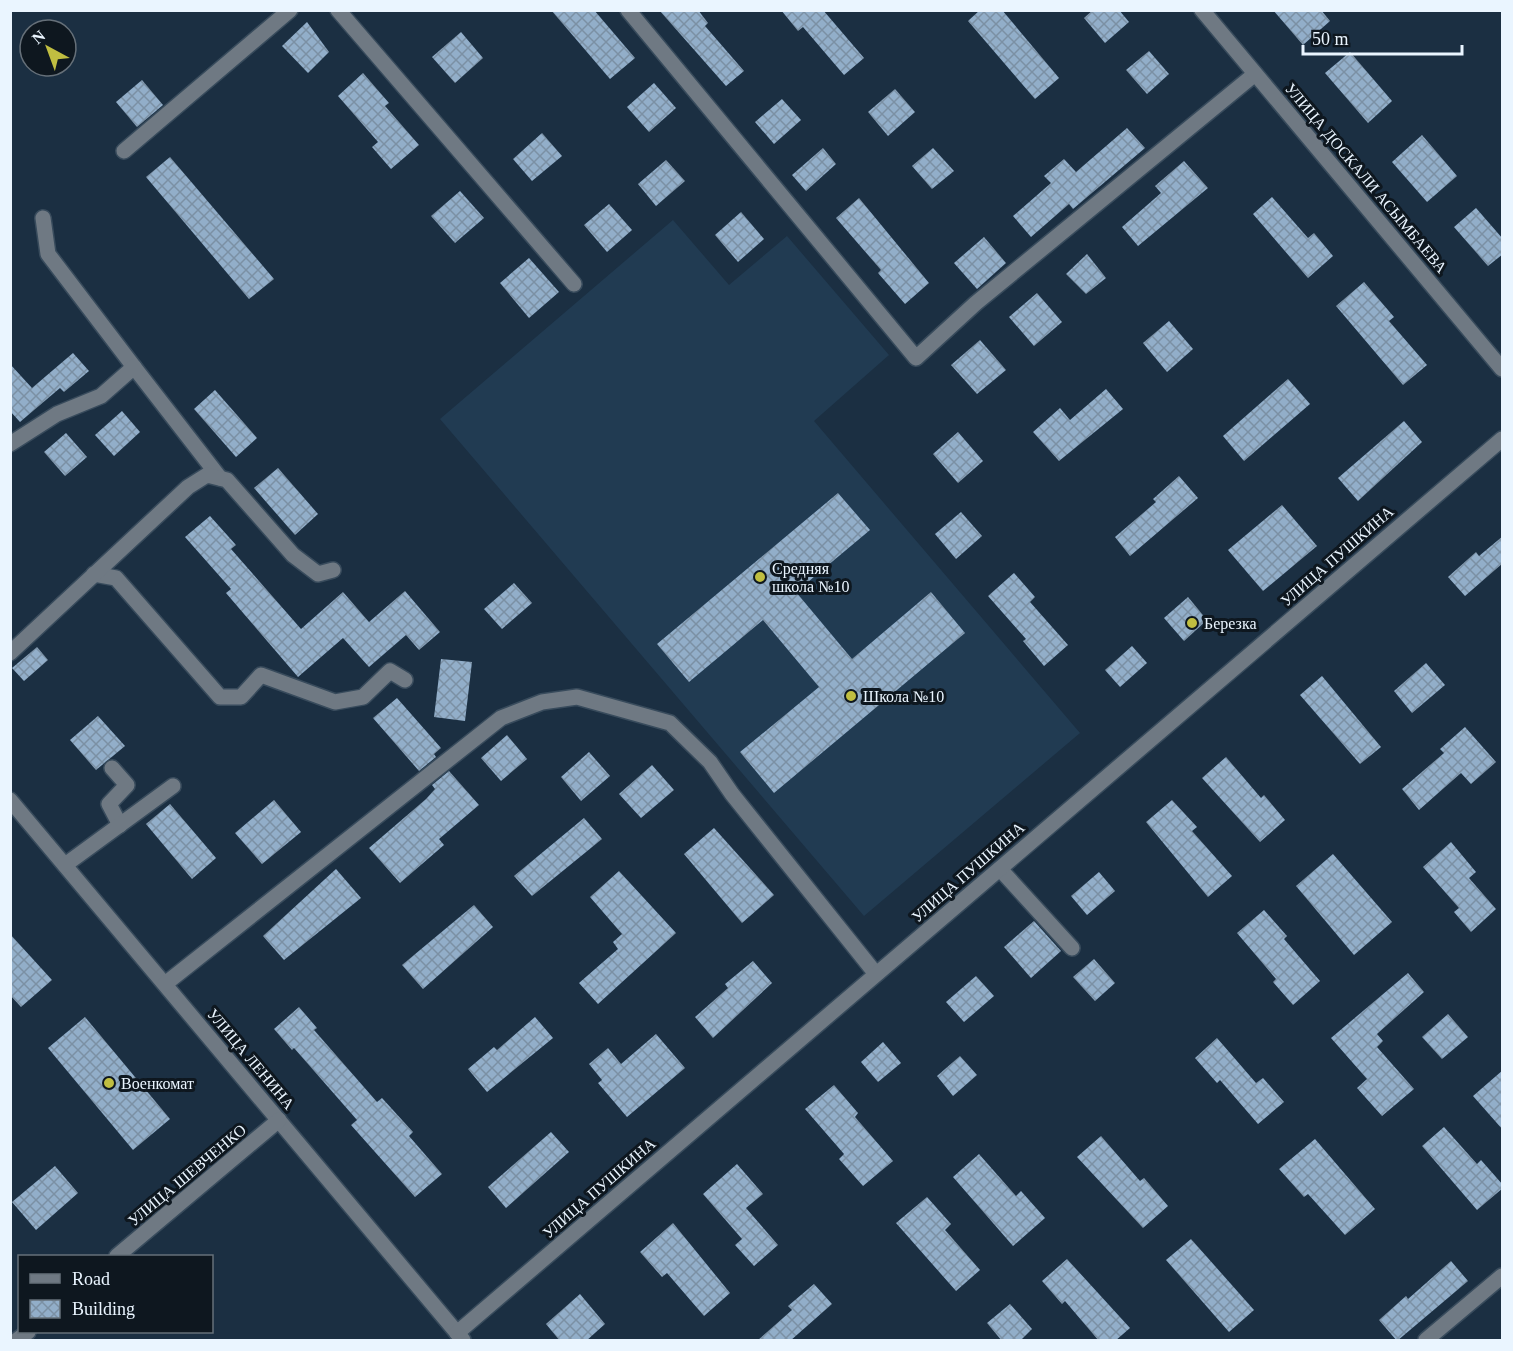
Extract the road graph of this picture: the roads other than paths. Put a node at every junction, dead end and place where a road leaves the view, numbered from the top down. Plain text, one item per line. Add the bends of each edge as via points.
1 (290, 10) edge
2 (338, 10) edge
3 (628, 10) edge
4 (1202, 10) edge
5 (1255, 74) junction
6 (124, 151) dead end
7 (42, 218) dead end
8 (574, 284) dead end
9 (134, 367) junction
10 (1503, 369) edge
11 (1503, 439) edge
12 (10, 444) edge
13 (220, 478) junction
14 (333, 570) dead end
15 (94, 574) junction
16 (10, 652) edge
17 (405, 680) dead end
18 (112, 768) dead end
19 (173, 786) dead end
20 (10, 800) edge
21 (120, 825) junction
22 (65, 865) junction
23 (1000, 869) junction
24 (1072, 948) dead end
25 (876, 974) junction
26 (165, 984) junction
27 (279, 1120) junction
28 (119, 1255) edge
29 (1503, 1276) edge
30 (460, 1337) edge
31 (1426, 1341) edge

1 - 6 street
2 - 8 street
3 - 5 street via 916,358 976,303
4 - 5 street, УЛИЦА ДОСКАЛИ АСЫМБАЕВА
5 - 10 street, УЛИЦА ДОСКАЛИ АСЫМБАЕВА
7 - 9 street via 48,254
9 - 12 street via 101,396 57,414
9 - 13 street
11 - 23 street, УЛИЦА ПУШКИНА
13 - 14 street via 227,480 294,555 318,574
13 - 15 street via 207,475 188,487
15 - 16 street
15 - 17 street via 116,578 220,697 241,697 261,675 335,702 363,697 390,671
18 - 21 street via 128,785 109,804
19 - 21 street
20 - 22 street, УЛИЦА ЛЕНИНА
21 - 22 street
22 - 26 street, УЛИЦА ЛЕНИНА
23 - 24 street
23 - 25 street, УЛИЦА ПУШКИНА
25 - 26 street via 710,762 670,723 577,697 542,702 501,718
25 - 30 street, УЛИЦА ПУШКИНА
26 - 27 street, УЛИЦА ЛЕНИНА
27 - 28 street, УЛИЦА ШЕВЧЕНКО
27 - 30 street, УЛИЦА ЛЕНИНА
29 - 31 street

